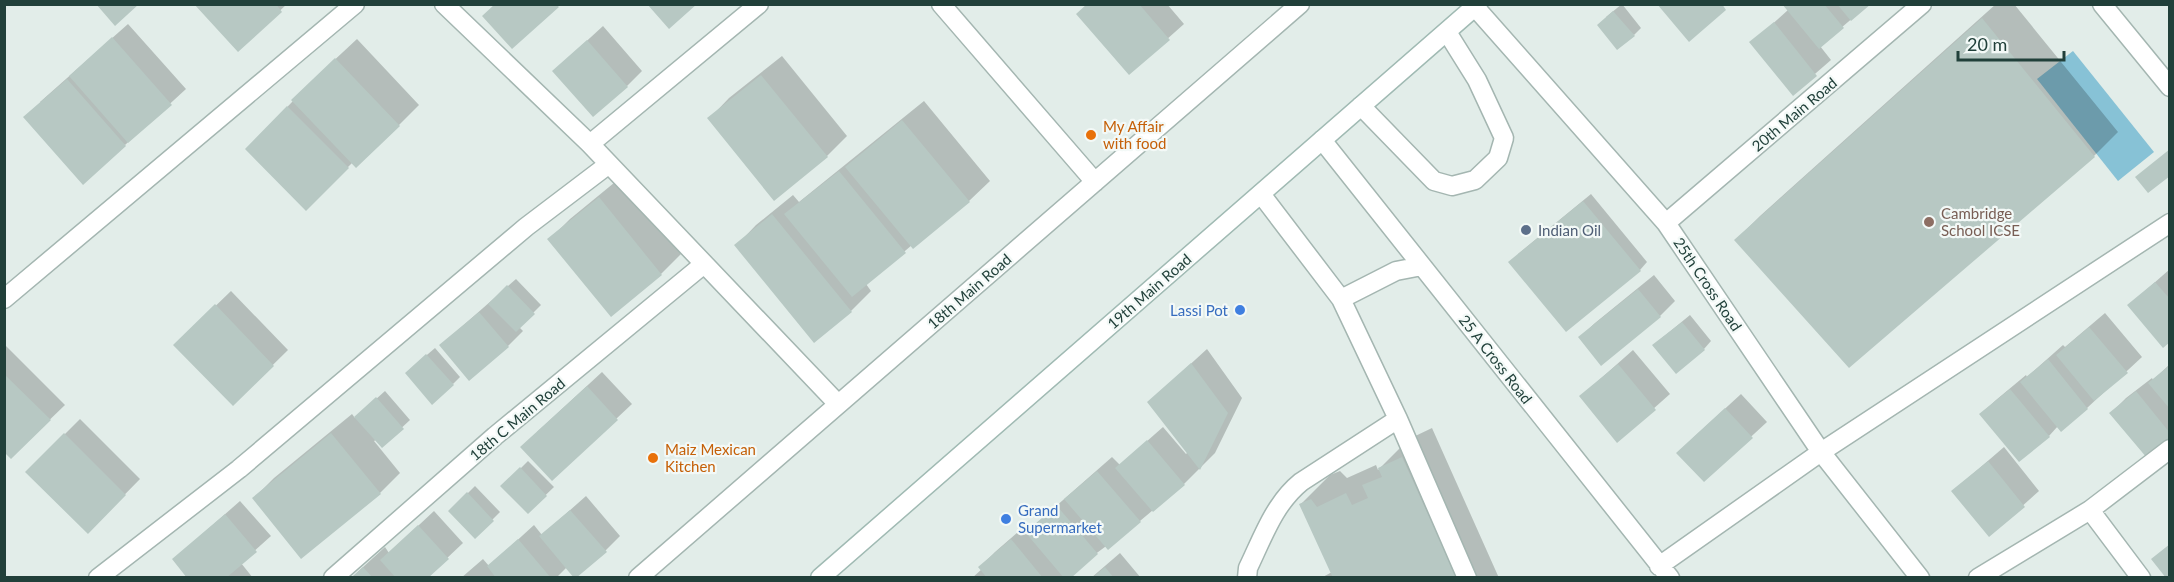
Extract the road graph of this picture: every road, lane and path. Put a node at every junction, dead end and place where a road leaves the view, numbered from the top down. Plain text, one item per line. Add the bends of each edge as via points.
1 (355, 4) edge
2 (444, 4) edge
3 (759, 4) edge
4 (940, 4) edge
5 (1300, 4) edge
6 (1922, 4) edge
7 (2102, 4) edge
8 (1477, 6) edge
9 (1447, 32) junction
10 (2169, 87) edge
11 (1361, 106) junction
12 (1322, 140) junction
13 (590, 144) junction
14 (609, 164) junction
15 (1095, 182) junction
16 (1261, 194) junction
17 (1666, 223) junction
18 (2169, 223) edge
19 (704, 264) junction
20 (1422, 266) junction
21 (4, 299) edge
22 (1341, 299) junction
23 (838, 404) junction
24 (1398, 419) junction
25 (2169, 449) edge
26 (1821, 452) junction
27 (2090, 510) junction
28 (1664, 572) edge
29 (98, 578) edge
30 (333, 578) edge
31 (638, 578) edge
32 (820, 578) edge
33 (1247, 578) edge
34 (1467, 578) edge
35 (1920, 578) edge
36 (1978, 578) edge
37 (2141, 578) edge

1 - 21 street
2 - 13 street
3 - 13 street
4 - 15 street
5 - 15 street, 18th Main Road
6 - 17 street, 20th Main Road
7 - 10 street
8 - 9 street, 19th Main Road
8 - 17 street, 25th Cross Road
9 - 11 street, 19th Main Road
9 - 11 street via 1477,80 1504,138 1498,158 1475,180 1452,186 1434,181
11 - 12 street, 19th Main Road
12 - 16 street, 19th Main Road
12 - 20 street, 25 A Cross Road
13 - 14 street
14 - 19 street
14 - 29 street via 526,227 239,469
15 - 23 street, 18th Main Road
16 - 22 street
16 - 32 street, 19th Main Road
17 - 26 street, 25th Cross Road
18 - 26 street
19 - 23 street
19 - 30 street, 18th C Main Road via 495,436
20 - 22 street via 1396,271
20 - 28 street, 25 A Cross Road
22 - 24 street
23 - 31 street, 18th Main Road
24 - 33 street via 1287,493 1248,568
24 - 34 street
25 - 27 street
26 - 28 street
26 - 35 street, 25th Cross Road
27 - 36 street
27 - 37 street

